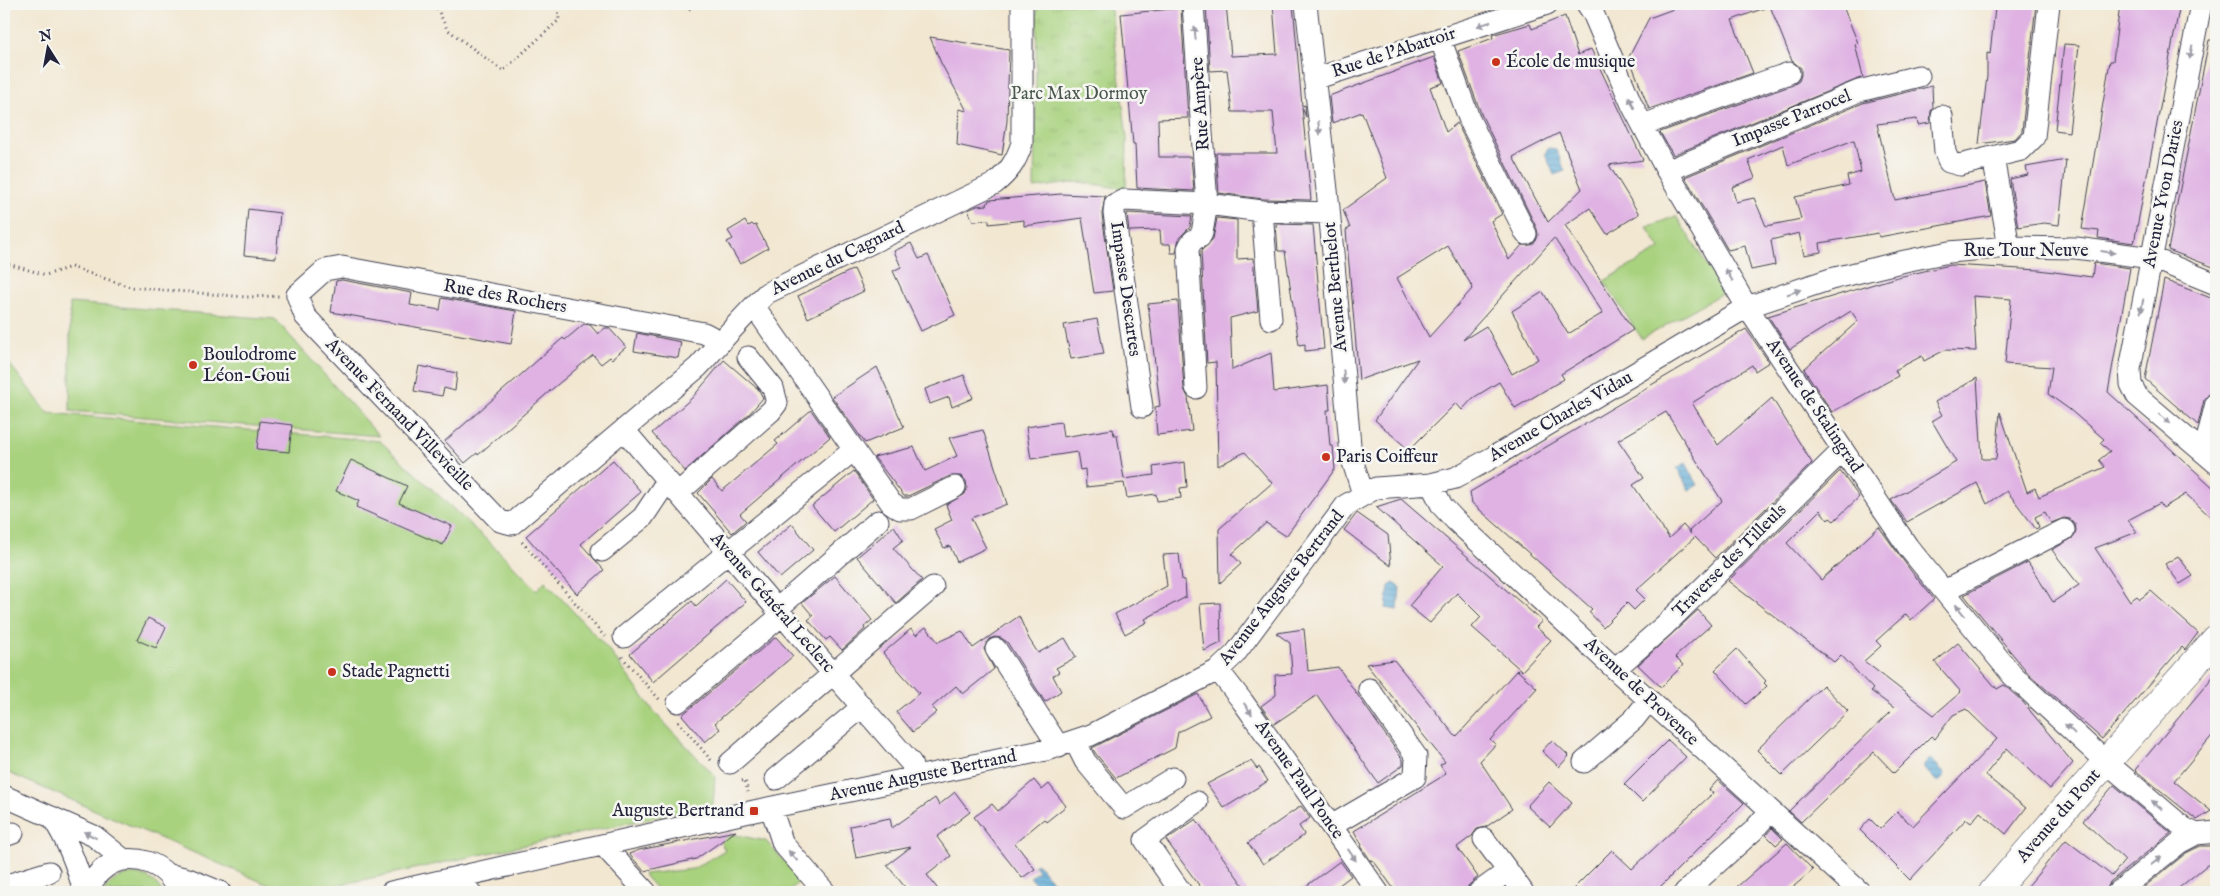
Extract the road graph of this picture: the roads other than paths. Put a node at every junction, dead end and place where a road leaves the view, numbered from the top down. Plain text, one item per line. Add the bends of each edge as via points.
1 (1022, 4) edge
2 (1193, 4) edge
3 (1306, 4) edge
4 (1547, 4) edge
5 (2049, 4) edge
6 (2201, 4) edge
7 (1595, 7) edge
8 (1440, 38) junction
9 (1789, 73) dead end
10 (1919, 76) dead end
11 (1314, 79) junction
12 (1942, 116) dead end
13 (1643, 125) junction
14 (1993, 158) junction
15 (1667, 171) junction
16 (1207, 204) junction
17 (1262, 211) junction
18 (1330, 213) junction
19 (1526, 234) dead end
20 (2009, 247) junction
21 (2152, 258) junction
22 (2216, 284) edge
23 (297, 295) joint
24 (754, 306) junction
25 (1747, 307) junction
26 (1271, 320) dead end
27 (721, 342) junction
28 (748, 357) dead end
29 (1196, 388) dead end
30 (2216, 403) edge
31 (1142, 407) dead end
32 (624, 430) junction
33 (1843, 450) junction
34 (845, 457) dead end
35 (2210, 457) edge
36 (1431, 484) junction
37 (673, 487) junction
38 (955, 487) dead end
39 (1363, 494) junction
40 (878, 521) dead end
41 (512, 524) joint
42 (2064, 530) dead end
43 (602, 551) dead end
44 (728, 552) junction
45 (933, 587) dead end
46 (1944, 590) junction
47 (779, 612) junction
48 (2216, 639) edge
49 (616, 643) road end
50 (996, 649) dead end
51 (1615, 669) junction
52 (1218, 670) junction
53 (834, 674) junction
54 (1369, 689) dead end
55 (1649, 700) junction
56 (670, 706) road end
57 (862, 707) junction
58 (1067, 744) junction
59 (1584, 762) dead end
60 (2106, 762) junction
61 (728, 771) road end
62 (915, 778) junction
63 (1173, 778) dead end
64 (776, 779) dead end
65 (4, 796) edge
66 (1197, 802) dead end
67 (771, 808) junction
68 (1770, 810) junction
69 (52, 818) junction
70 (1331, 826) junction
71 (2210, 831) edge
72 (1484, 839) dead end
73 (603, 845) junction
74 (124, 860) junction
75 (1508, 870) junction
76 (49, 872) dead end
77 (172, 883) edge
78 (463, 885) edge
79 (4, 886) edge
80 (1846, 888) edge
81 (86, 892) edge
82 (220, 892) edge
83 (391, 892) edge
84 (646, 892) edge
85 (825, 892) edge
86 (1181, 892) edge
87 (1378, 892) edge
88 (1478, 892) edge
89 (1523, 892) edge
90 (1685, 892) edge
91 (1993, 892) edge
92 (2118, 892) edge

1 - 24 street, Avenue du Cagnard via 1022,143 1016,162 1006,175 994,184 767,293
16 -> 2 street, Rue Ampère
3 - 11 street, Rue de l'Abattoir
4 -> 8 street, Rue de l'Abattoir
5 - 14 street via 2034,137 2021,150
6 -> 21 street, Avenue Yvon Daries
13 -> 7 street, Avenue de Stalingrad via 1632,105
8 - 11 street, Rue de l'Abattoir
8 - 19 street via 1470,121
9 - 13 street
10 - 15 street, Impasse Parrocel via 1860,91
11 -> 18 street, Avenue Berthelot
12 - 14 street via 1949,162 1960,165
13 - 15 street, Avenue de Stalingrad
14 - 20 street
25 -> 15 street, Avenue de Stalingrad
16 - 17 street
16 - 29 street, Rue Ampère via 1202,233 1188,249
16 - 31 street, Impasse Descartes via 1124,200 1115,204
17 - 18 street
17 - 26 street
18 -> 39 street, Avenue Berthelot via 1351,456
20 -> 21 street, Rue Tour Neuve via 2076,248
25 -> 20 street, Rue Tour Neuve via 1831,279 1905,261 1949,252
21 - 22 street, Rue Tour Neuve
21 -> 35 street, Avenue Yvon Daries via 2130,369 2131,384 2137,396
23 - 27 street, Rue des Rochers via 326,270 342,268 704,333
23 - 41 street, Avenue Fernand Villevieille via 305,316 500,520
24 - 27 street, Avenue du Cagnard
24 - 38 street via 891,503 900,509 911,509
25 - 33 street, Avenue de Stalingrad
25 - 36 street, Avenue Charles Vidau via 1495,456 1455,478
27 - 32 street, Avenue du Cagnard via 698,367
28 - 37 street via 773,388 777,403
30 - 35 street
32 - 37 street, Avenue Général Leclerc
32 - 41 street, Avenue du Cagnard
33 - 46 street, Avenue de Stalingrad via 1908,547
33 - 51 street, Traverse des Tilleuls via 1665,625
34 - 44 street
36 - 39 street, Avenue Charles Vidau via 1376,488
36 - 51 street, Avenue de Provence via 1442,506 1455,520
37 - 43 street
37 - 44 street, Avenue Général Leclerc
39 - 52 street, Avenue Auguste Bertrand via 1346,505 1235,654
40 - 47 street
42 - 46 street
44 - 47 street, Avenue Général Leclerc
44 - 49 street
45 - 53 street
60 -> 46 street, Avenue de Stalingrad via 2013,676
47 - 53 street, Avenue Général Leclerc
47 - 56 street
48 - 60 main road, Avenue du Pont
50 - 58 street
51 - 55 street, Avenue de Provence
52 - 58 street, Avenue Auguste Bertrand
52 -> 70 street, Avenue Paul Ponce
53 - 57 street, Avenue Général Leclerc
53 - 61 street
54 - 70 street via 1416,756 1415,777
55 - 59 street via 1634,719
55 - 68 street, Avenue de Provence
57 - 62 street, Avenue Général Leclerc via 911,762
57 - 64 street
58 - 62 street, Avenue Auguste Bertrand
58 - 63 street via 1124,808
71 -> 60 street, Avenue de Stalingrad via 2184,828
60 - 91 main road, Avenue du Pont
62 - 67 street, Avenue Auguste Bertrand
65 - 69 street
66 - 86 street via 1145,840
67 - 73 street, Avenue Auguste Bertrand
85 -> 67 street via 783,844
68 - 80 street, Avenue de Provence
68 - 90 street via 1753,831
74 -> 69 street via 94,836
69 - 81 street via 65,838
70 -> 87 street, Avenue Paul Ponce
92 -> 71 street via 2178,843
72 - 75 street
73 - 78 street, Avenue Auguste Bertrand
73 - 84 street
74 - 77 street via 140,860 155,865
74 - 81 street via 107,866 93,879
75 - 88 street
75 - 89 street
76 - 79 street
77 - 82 street via 188,879
78 - 83 street, Avenue Auguste Bertrand

